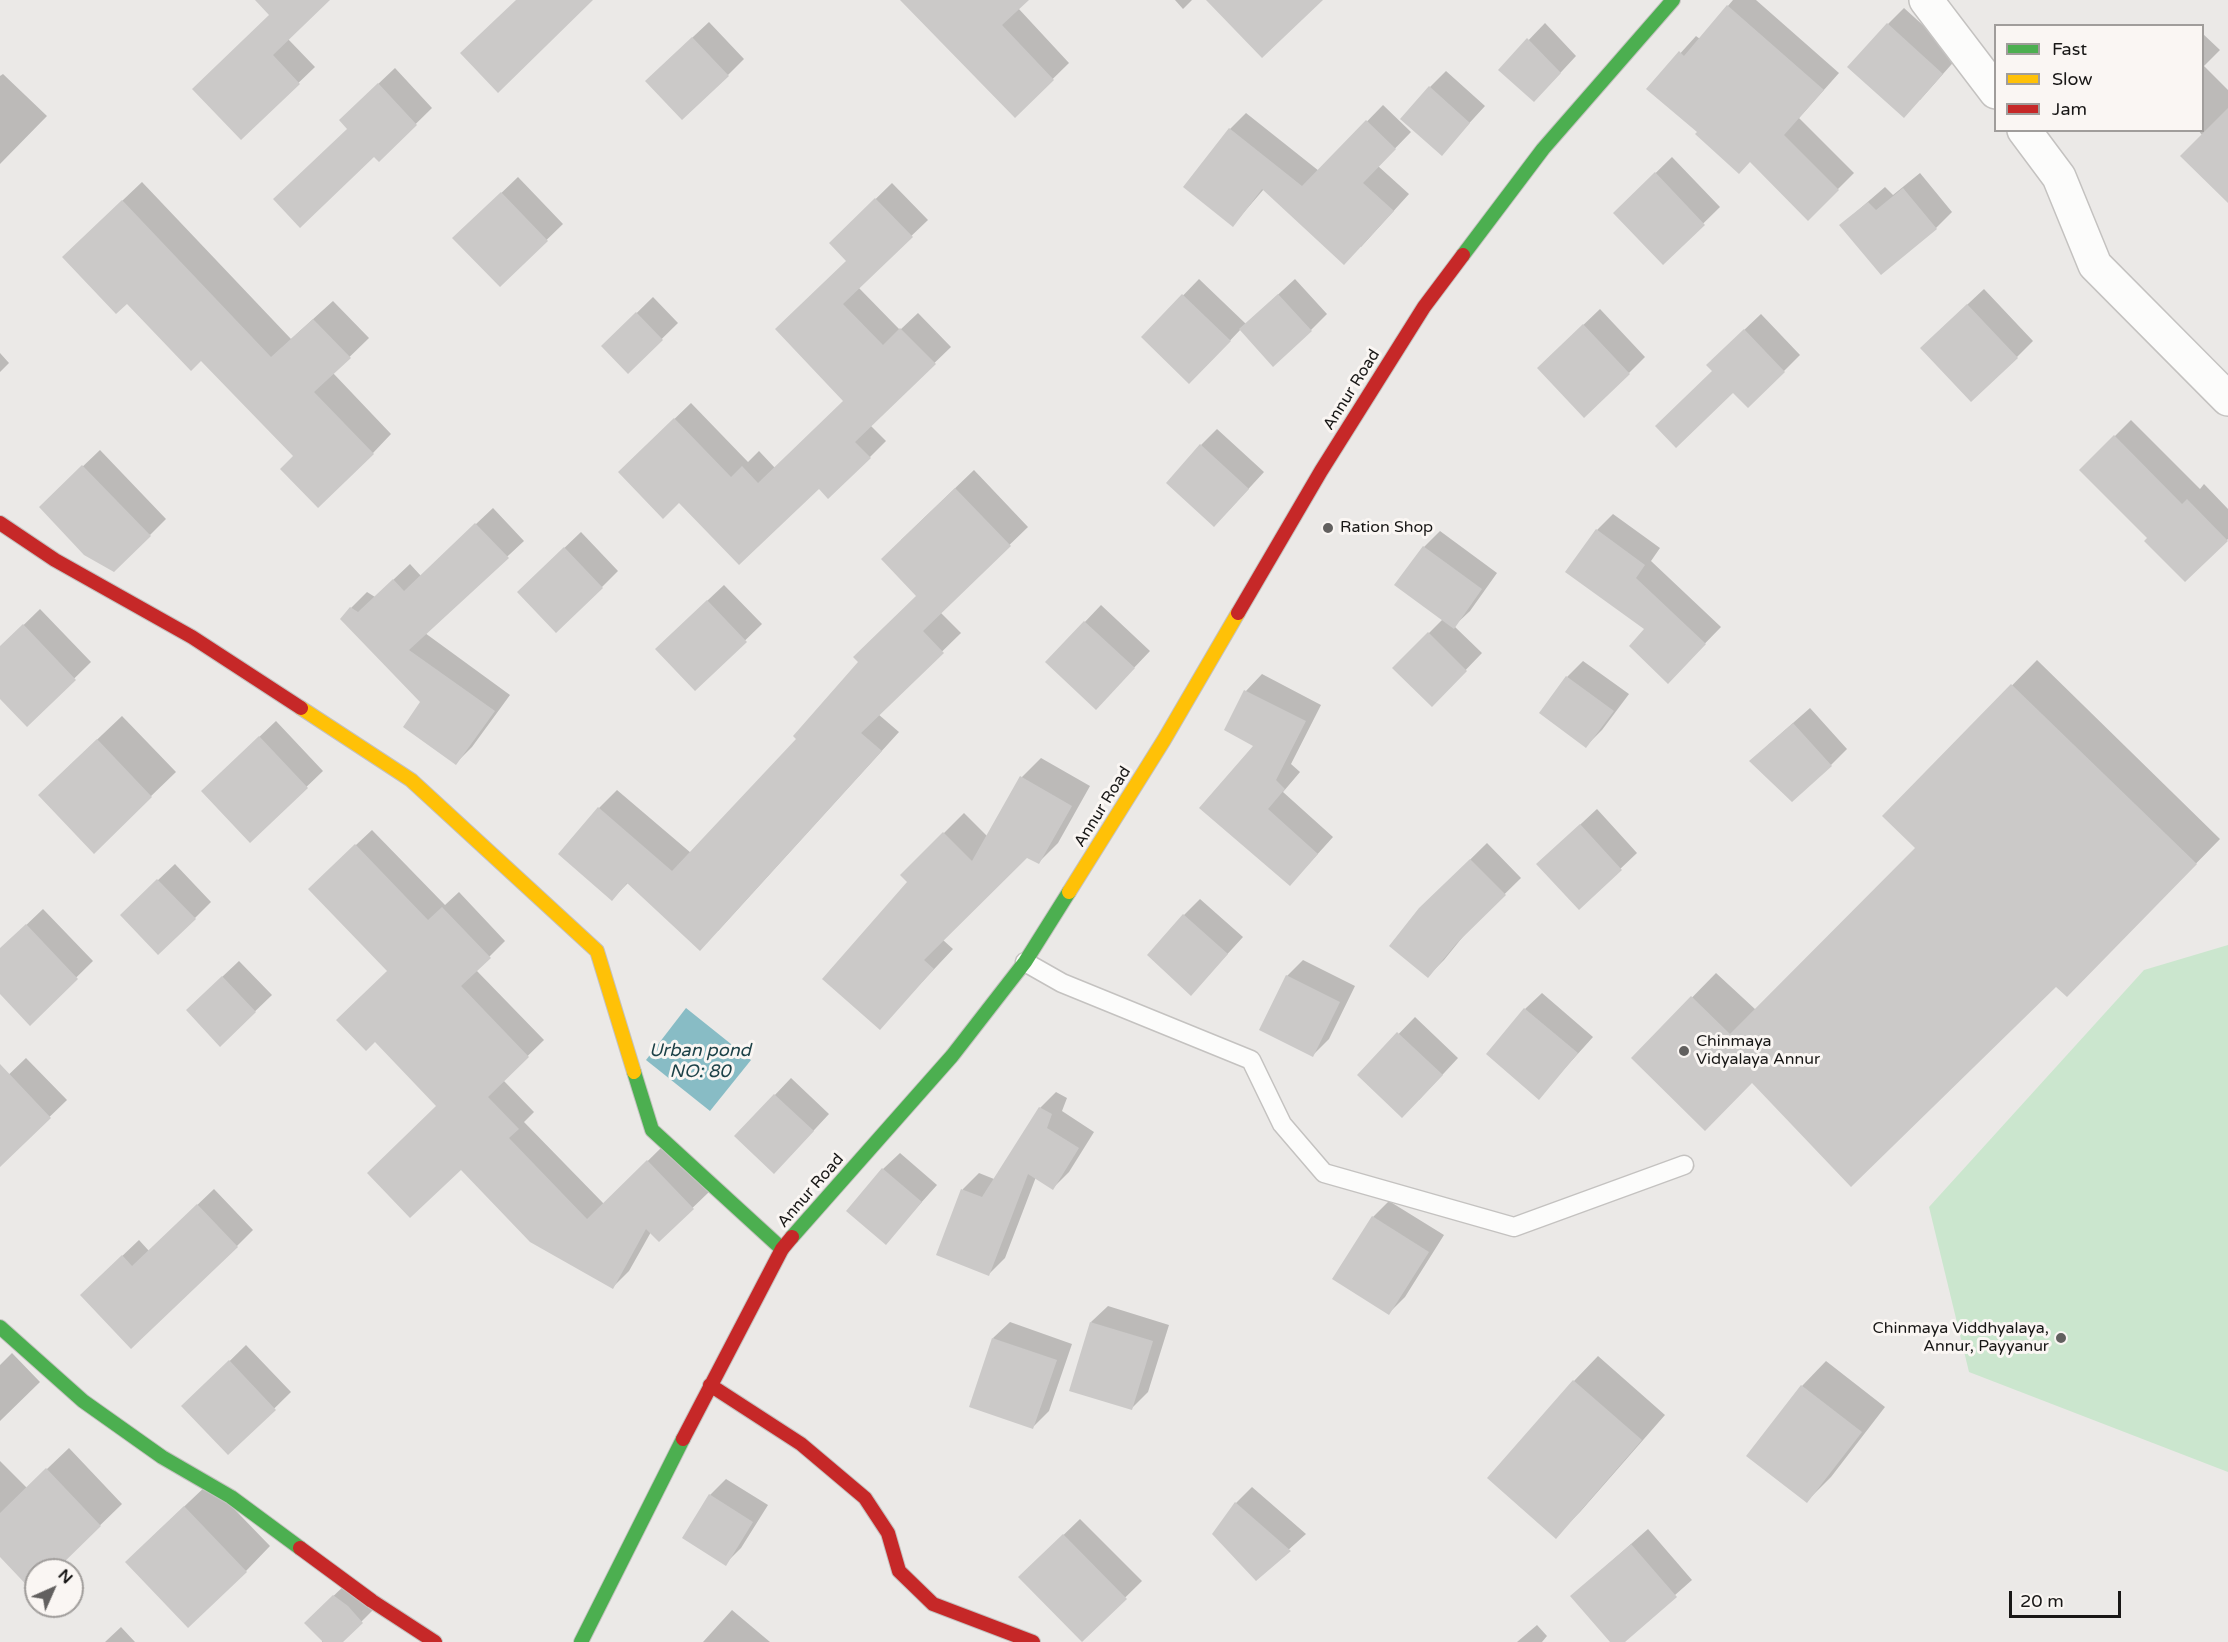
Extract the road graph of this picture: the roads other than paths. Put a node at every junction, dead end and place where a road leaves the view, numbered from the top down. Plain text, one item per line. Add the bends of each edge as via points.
1 (1673, 0) edge
2 (1926, 0) edge
3 (1994, 91) edge
4 (2025, 132) edge
5 (2228, 399) edge
6 (0, 523) edge
7 (1025, 962) junction
8 (1684, 1165) dead end
9 (782, 1249) junction
10 (0, 1327) edge
11 (710, 1385) junction
12 (435, 1642) edge
13 (581, 1642) edge
14 (1033, 1642) edge

1 - 7 street, Annur Road via 1544,149 1424,307 1321,471 1164,740
2 - 3 street
4 - 5 street via 2059,177 2095,265
6 - 9 street via 55,561 192,637 411,780 597,951 652,1130
7 - 8 lane via 1062,983 1251,1060 1282,1124 1324,1173 1514,1227
7 - 9 street, Annur Road via 952,1056
9 - 11 street, Annur Road
10 - 12 street via 83,1401 162,1457 231,1497 372,1601
11 - 13 street, Annur Road
11 - 14 street via 801,1444 865,1498 888,1533 899,1571 933,1604

